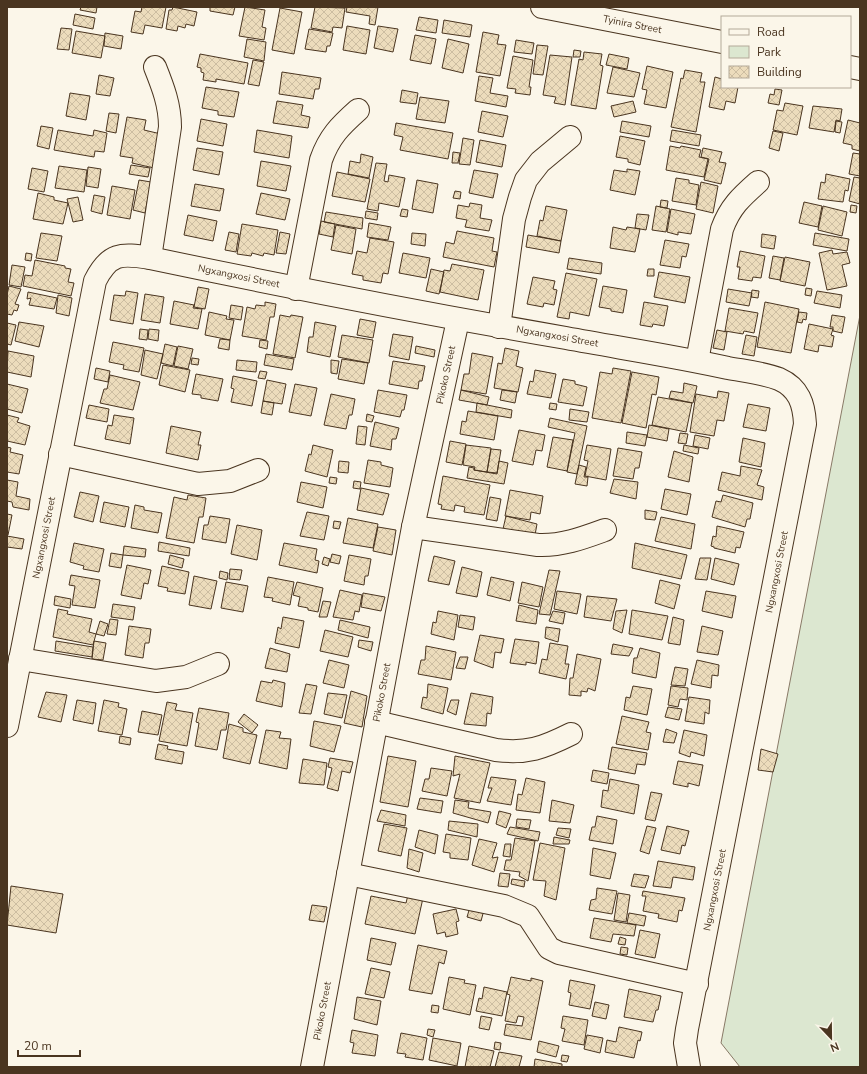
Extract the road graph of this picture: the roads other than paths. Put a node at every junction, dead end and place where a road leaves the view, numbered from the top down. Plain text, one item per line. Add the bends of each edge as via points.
1 (542, 7) edge
2 (721, 42) edge
3 (155, 67) dead end
4 (358, 110) dead end
5 (570, 136) dead end
6 (758, 182) dead end
7 (150, 258) junction
8 (296, 289) junction
9 (458, 320) junction
10 (499, 327) junction
11 (697, 361) junction
12 (60, 454) junction
13 (258, 470) dead end
14 (412, 528) junction
15 (606, 530) dead end
16 (20, 659) junction
17 (218, 664) dead end
18 (376, 722) junction
19 (7, 726) edge
20 (571, 734) dead end
21 (348, 874) junction
22 (697, 984) junction
23 (313, 1067) edge
24 (689, 1067) edge

1 - 2 street, Tyinira Street
3 - 7 street via 170,111 170,127
4 - 8 street via 339,127 326,144
5 - 10 street via 540,162 526,180 514,219
6 - 11 street via 727,214
7 - 8 street, Ngxangxosi Street
7 - 12 street, Ngxangxosi Street via 134,255 110,259 102,267 95,281
8 - 9 street, Ngxangxosi Street
9 - 10 street, Ngxangxosi Street
9 - 14 street, Pikoko Street
10 - 11 street, Ngxangxosi Street
11 - 22 street, Ngxangxosi Street via 778,378 790,385 799,395 804,408 805,424
12 - 13 street via 198,484 230,481
12 - 16 street, Ngxangxosi Street
14 - 15 street via 538,546 554,546
14 - 18 street, Pikoko Street
16 - 17 street via 156,682 186,677
16 - 19 street, Ngxangxosi Street
18 - 20 street via 514,753 531,751
18 - 21 street, Pikoko Street
21 - 22 street via 504,906 528,916 548,948 558,953
21 - 23 street, Pikoko Street
22 - 24 street, Ngxangxosi Street via 685,1043

